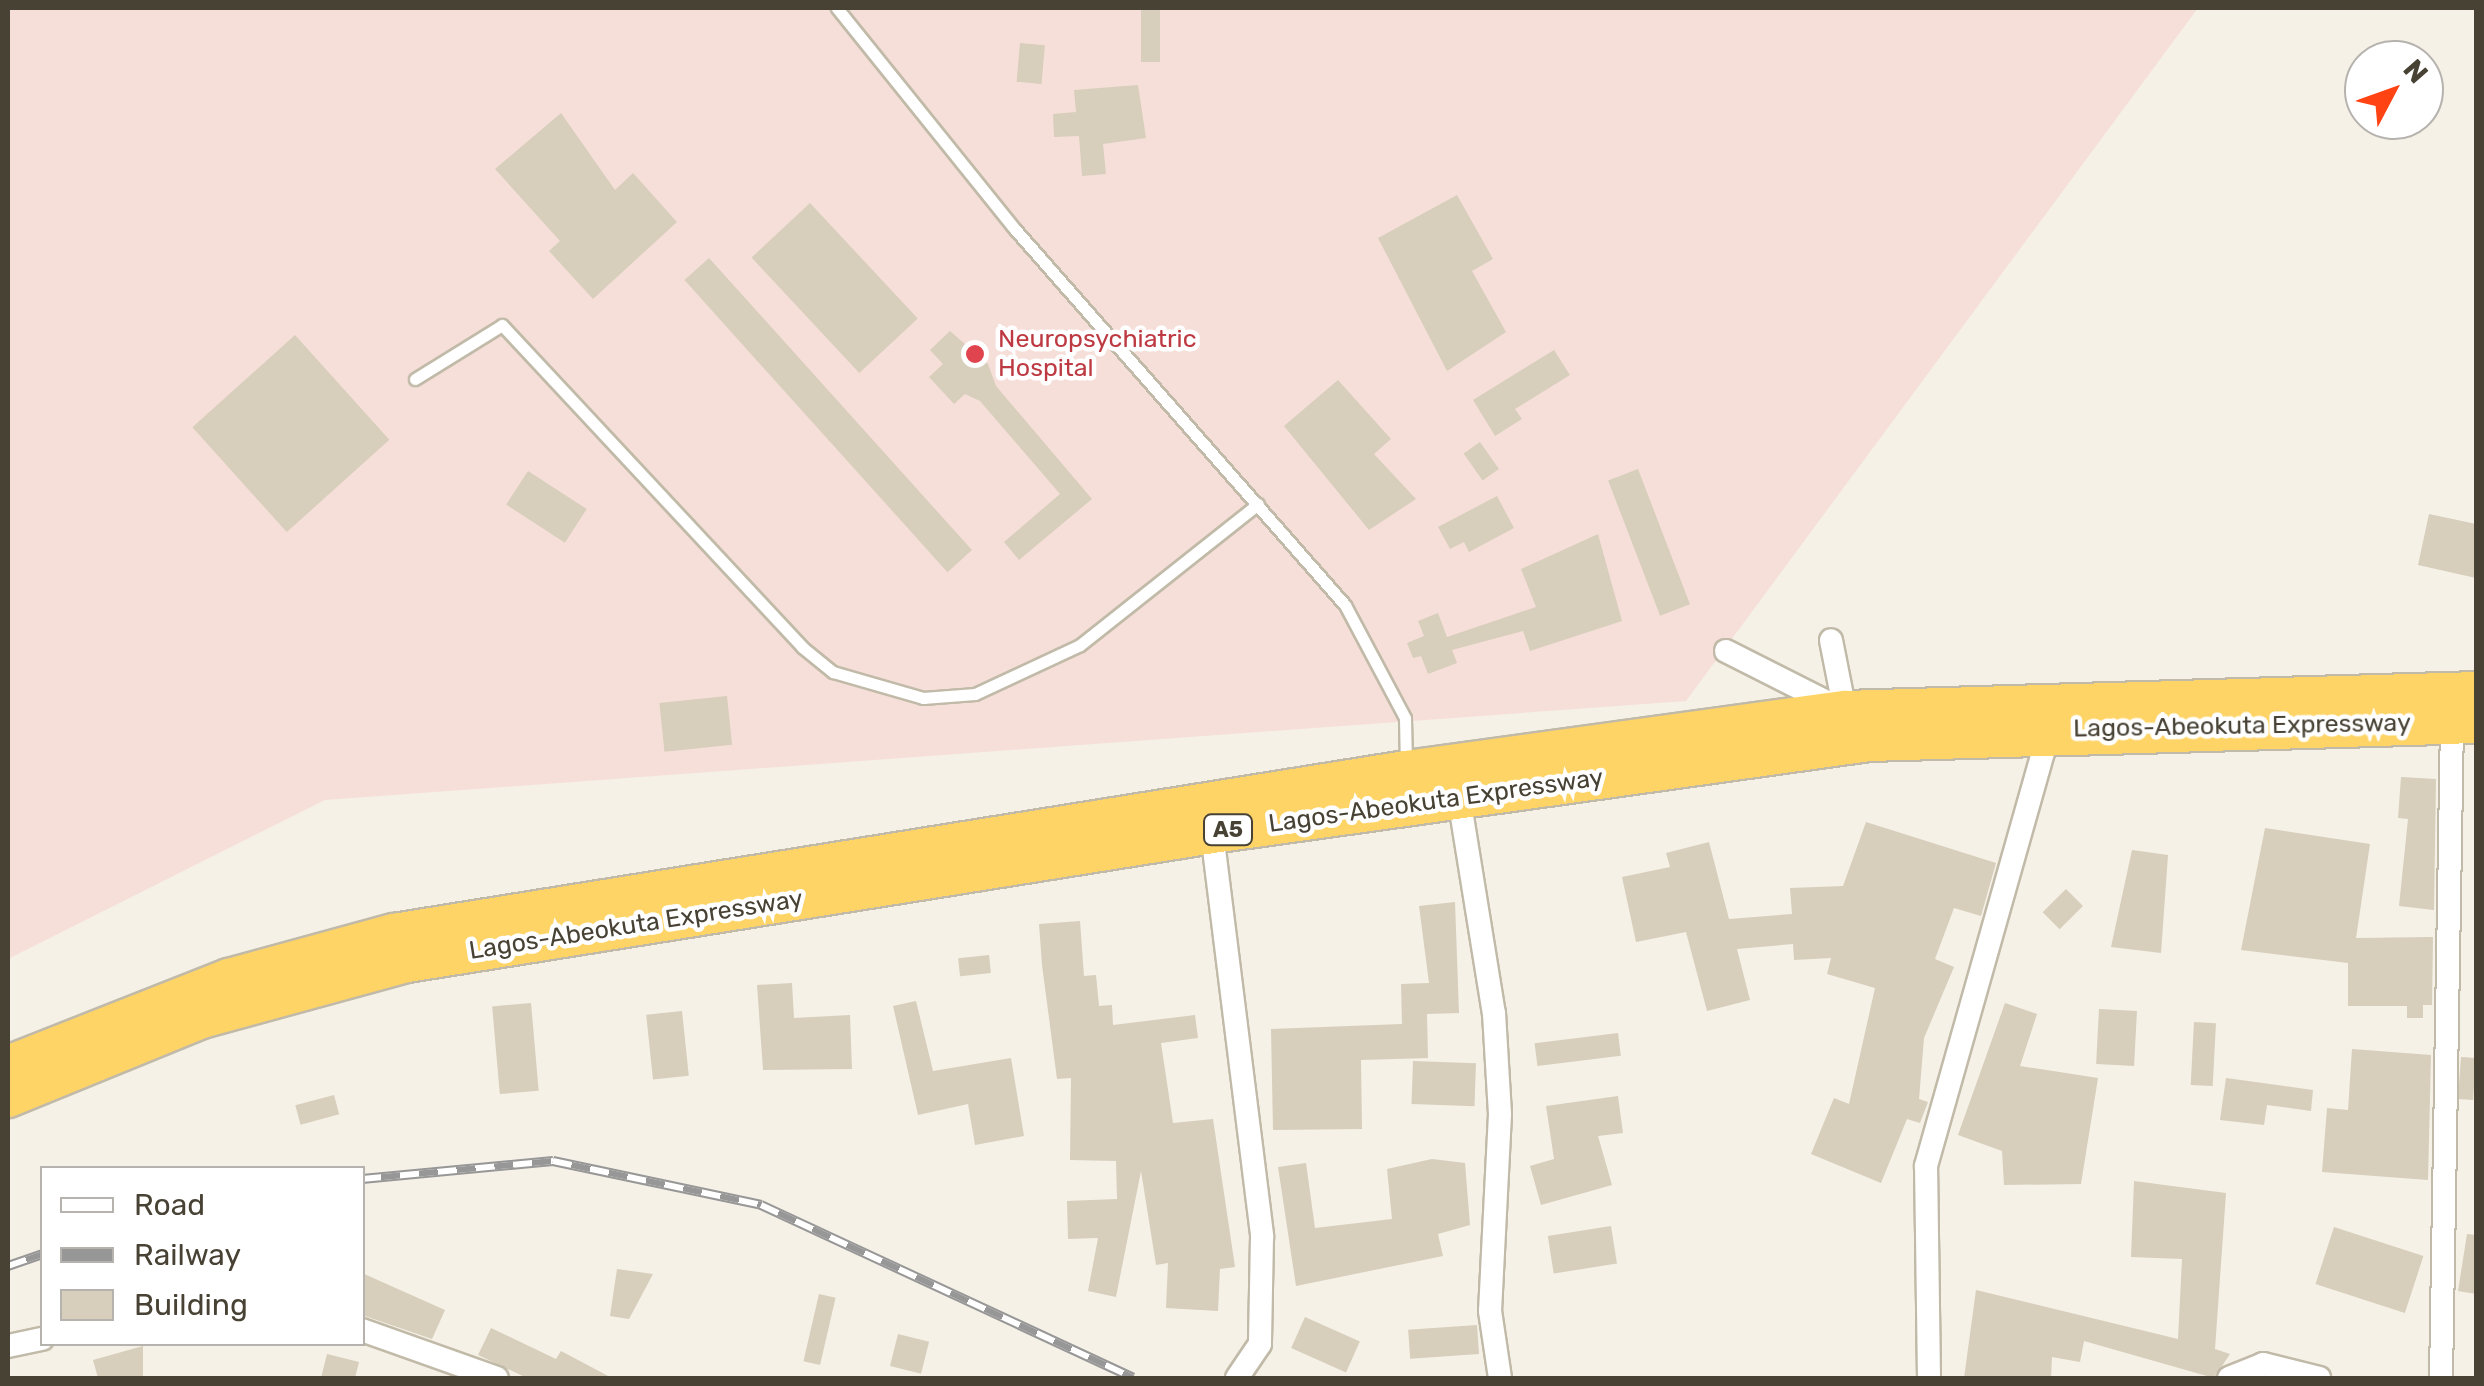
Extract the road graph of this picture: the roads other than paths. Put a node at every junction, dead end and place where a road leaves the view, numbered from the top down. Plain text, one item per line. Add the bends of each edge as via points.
1 (837, 8) edge
2 (415, 379) dead end
3 (1258, 504) junction
4 (1831, 640) dead end
5 (1726, 651) dead end
6 (1845, 711) junction
7 (2468, 713) edge
8 (2050, 730) junction
9 (1406, 770) junction
10 (1459, 798) junction
11 (1212, 833) junction
12 (8, 1066) edge
13 (8, 1097) edge
14 (2452, 1108) junction
15 (2476, 1108) edge
16 (365, 1331) edge
17 (40, 1339) edge
18 (8, 1346) edge
19 (497, 1378) edge
20 (1237, 1378) edge
21 (1500, 1378) edge
22 (1929, 1378) edge
23 (2229, 1378) edge
24 (2318, 1378) edge
25 (2441, 1378) edge

1 - 3 lane via 1013,227
2 - 3 lane via 502,324 802,647 833,672 924,698 974,694 1066,652
3 - 9 lane via 1372,649 1405,718
4 - 6 street
5 - 6 street
6 - 7 highway, Lagos-Abeokuta Expressway / A5
6 - 9 highway, Lagos-Abeokuta Expressway / A5
7 - 8 highway, Lagos-Abeokuta Expressway / A5
7 - 14 street
8 - 10 highway, Lagos-Abeokuta Expressway / A5 via 1869,742
8 - 22 street via 1930,1148
9 - 12 highway, Lagos-Abeokuta Expressway / A5 via 394,934 194,990
10 - 11 highway, Lagos-Abeokuta Expressway / A5
10 - 21 street via 1494,1012 1500,1114 1490,1311
11 - 13 highway, Lagos-Abeokuta Expressway / A5 via 407,962 202,1018
11 - 20 street via 1262,1236 1260,1344
14 - 15 street
14 - 25 street
16 - 19 street
17 - 18 street
23 - 24 street via 2263,1364

